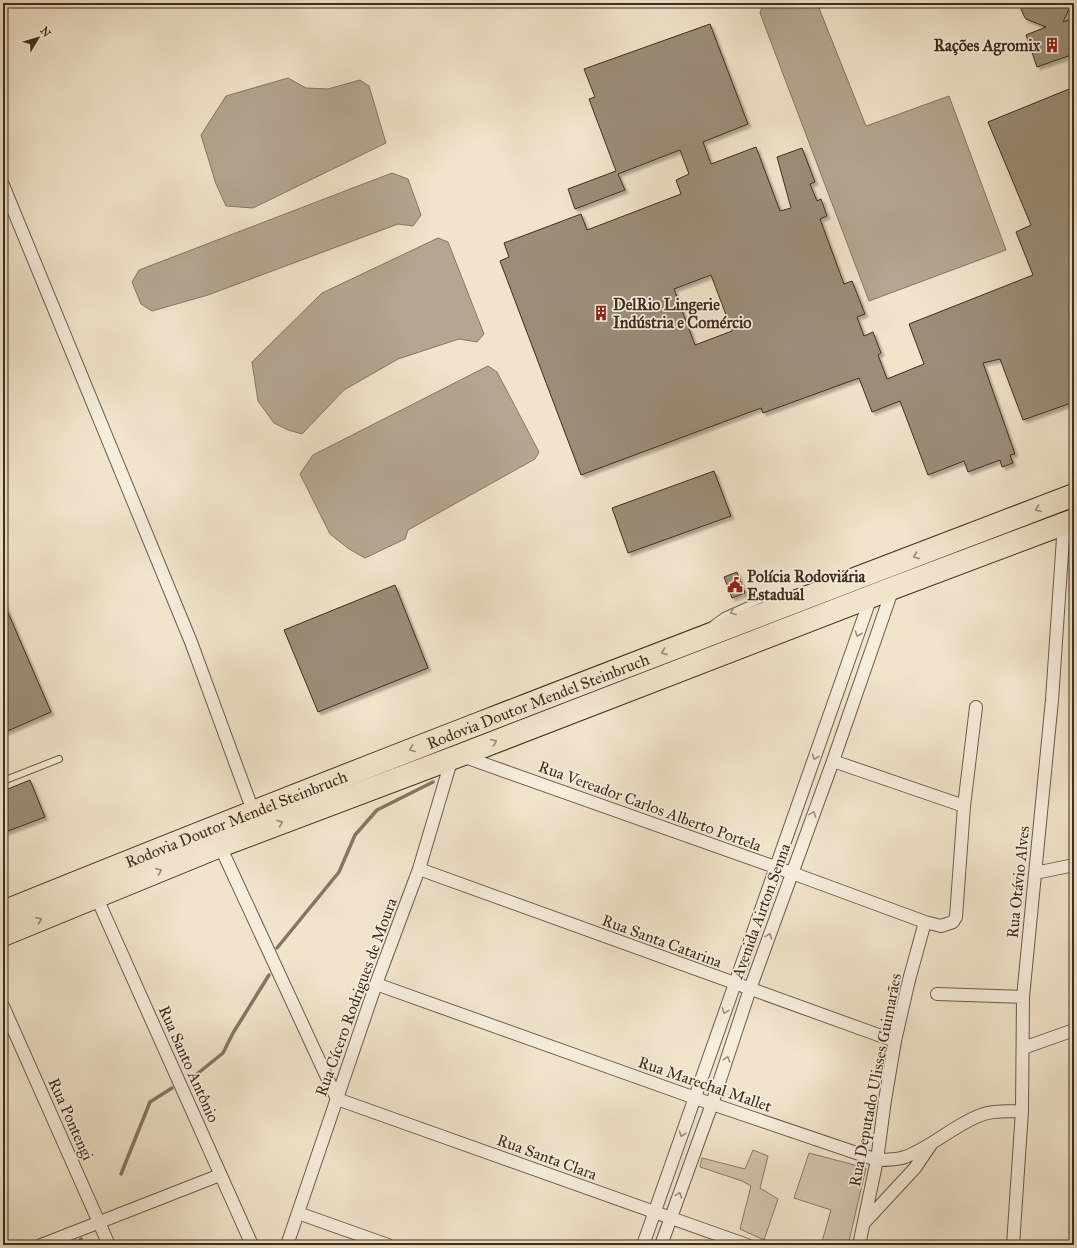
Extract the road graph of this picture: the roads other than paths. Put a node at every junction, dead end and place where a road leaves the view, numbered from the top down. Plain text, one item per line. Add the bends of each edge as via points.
1 (3, 185) edge
2 (1074, 495) edge
3 (1069, 521) edge
4 (893, 588) junction
5 (871, 597) junction
6 (798, 601) junction
7 (778, 624) junction
8 (694, 641) junction
9 (723, 646) junction
10 (976, 706) dead end
11 (456, 757) junction
12 (59, 759) dead end
13 (832, 761) junction
14 (808, 777) junction
15 (3, 781) edge
16 (825, 783) junction
17 (964, 806) junction
18 (254, 811) junction
19 (220, 846) junction
20 (1074, 865) edge
21 (776, 868) junction
22 (419, 869) junction
23 (792, 873) junction
24 (1035, 873) junction
25 (96, 896) junction
26 (3, 912) edge
27 (925, 922) junction
28 (3, 935) edge
29 (376, 984) junction
30 (735, 984) junction
31 (750, 990) junction
32 (937, 994) dead end
33 (1023, 997) junction
34 (3, 1006) edge
35 (1074, 1030) edge
36 (896, 1041) junction
37 (1023, 1048) junction
38 (695, 1097) junction
39 (337, 1100) junction
40 (712, 1104) junction
41 (1022, 1111) junction
42 (932, 1142) junction
43 (877, 1160) junction
44 (220, 1175) junction
45 (655, 1212) junction
46 (298, 1214) junction
47 (671, 1218) junction
48 (99, 1223) junction
49 (863, 1224) junction
50 (40, 1245) edge
51 (109, 1245) edge
52 (252, 1245) edge
53 (287, 1245) edge
54 (388, 1245) edge
55 (643, 1245) edge
56 (661, 1245) edge
57 (747, 1245) edge
58 (859, 1245) edge
59 (1013, 1245) edge

1 - 18 street via 191,642
2 -> 6 highway, Rodovia Doutor Mendel Steinbruch
3 - 4 highway, Rodovia Doutor Mendel Steinbruch
3 - 24 street, Rua Otávio Alves
4 - 5 highway, Rodovia Doutor Mendel Steinbruch
4 - 13 street, Avenida Airton Senna
5 - 7 highway, Rodovia Doutor Mendel Steinbruch
5 -> 14 street, Avenida Airton Senna
6 - 7 highway, Rodovia Doutor Mendel Steinbruch
6 -> 8 lane via 762,599 724,616
7 - 9 highway, Rodovia Doutor Mendel Steinbruch
8 - 9 highway, Rodovia Doutor Mendel Steinbruch
8 -> 18 highway, Rodovia Doutor Mendel Steinbruch
11 -> 9 highway, Rodovia Doutor Mendel Steinbruch
10 - 17 street
19 -> 11 highway, Rodovia Doutor Mendel Steinbruch
11 - 21 street, Rua Vereador Carlos Alberto Portela
11 - 22 street, Rua Cícero Rodrigues de Moura
12 - 15 lane
13 - 16 street, Avenida Airton Senna
13 - 17 street
14 - 16 street
14 - 21 street, Avenida Airton Senna
23 -> 16 street, Avenida Airton Senna
17 - 27 street, Rua Vereador Carlos Alberto Portela via 956,917 953,922 941,926
18 - 26 highway, Rodovia Doutor Mendel Steinbruch
25 -> 19 highway, Rodovia Doutor Mendel Steinbruch
19 - 39 street
20 - 24 street
21 - 23 street, Rua Vereador Carlos Alberto Portela
21 - 30 street, Avenida Airton Senna
22 - 29 street, Rua Cícero Rodrigues de Moura
22 - 30 street, Rua Santa Catarina
23 - 27 street, Rua Vereador Carlos Alberto Portela
31 -> 23 street, Avenida Airton Senna
24 - 33 street, Rua Otávio Alves
28 -> 25 highway, Rodovia Doutor Mendel Steinbruch
25 - 44 street, Rua Santo Antônio
27 - 36 street, Rua Deputado Ulisses Guimarães
29 - 38 street, Rua Marechal Mallet
29 - 39 street, Rua Cícero Rodrigues de Moura
30 - 31 street, Rua Santa Catarina
30 -> 38 street, Avenida Airton Senna
31 - 36 street, Rua Santa Catarina
40 -> 31 street, Avenida Airton Senna
32 - 33 street
33 - 37 street, Rua Otávio Alves
34 - 48 street, Rua Pontengi
35 - 37 street
36 - 43 street, Rua Deputado Ulisses Guimarães
37 - 41 street, Rua Otávio Alves
38 - 40 street, Rua Marechal Mallet
38 -> 45 street, Avenida Airton Senna
39 - 45 street, Rua Santa Clara
39 - 46 street, Rua Cícero Rodrigues de Moura
40 - 43 street, Rua Marechal Mallet
47 -> 40 street, Avenida Airton Senna
41 - 42 street, Rua Marechal Mallet via 982,1115
41 - 59 street, Rua Otávio Alves
42 - 43 street, Rua Marechal Mallet via 906,1156
42 - 49 street via 915,1168
43 - 49 street, Rua Deputado Ulisses Guimarães
44 - 48 street
44 - 52 street, Rua Santo Antônio
45 - 47 street, Rua Santa Clara
45 - 55 street, Avenida Airton Senna
46 - 53 street, Rua Cícero Rodrigues de Moura
46 - 54 street
47 - 56 street, Avenida Airton Senna
47 - 57 street, Rua Santa Clara
48 - 50 street
48 - 51 street, Rua Pontengi
49 - 58 street, Rua Deputado Ulisses Guimarães

